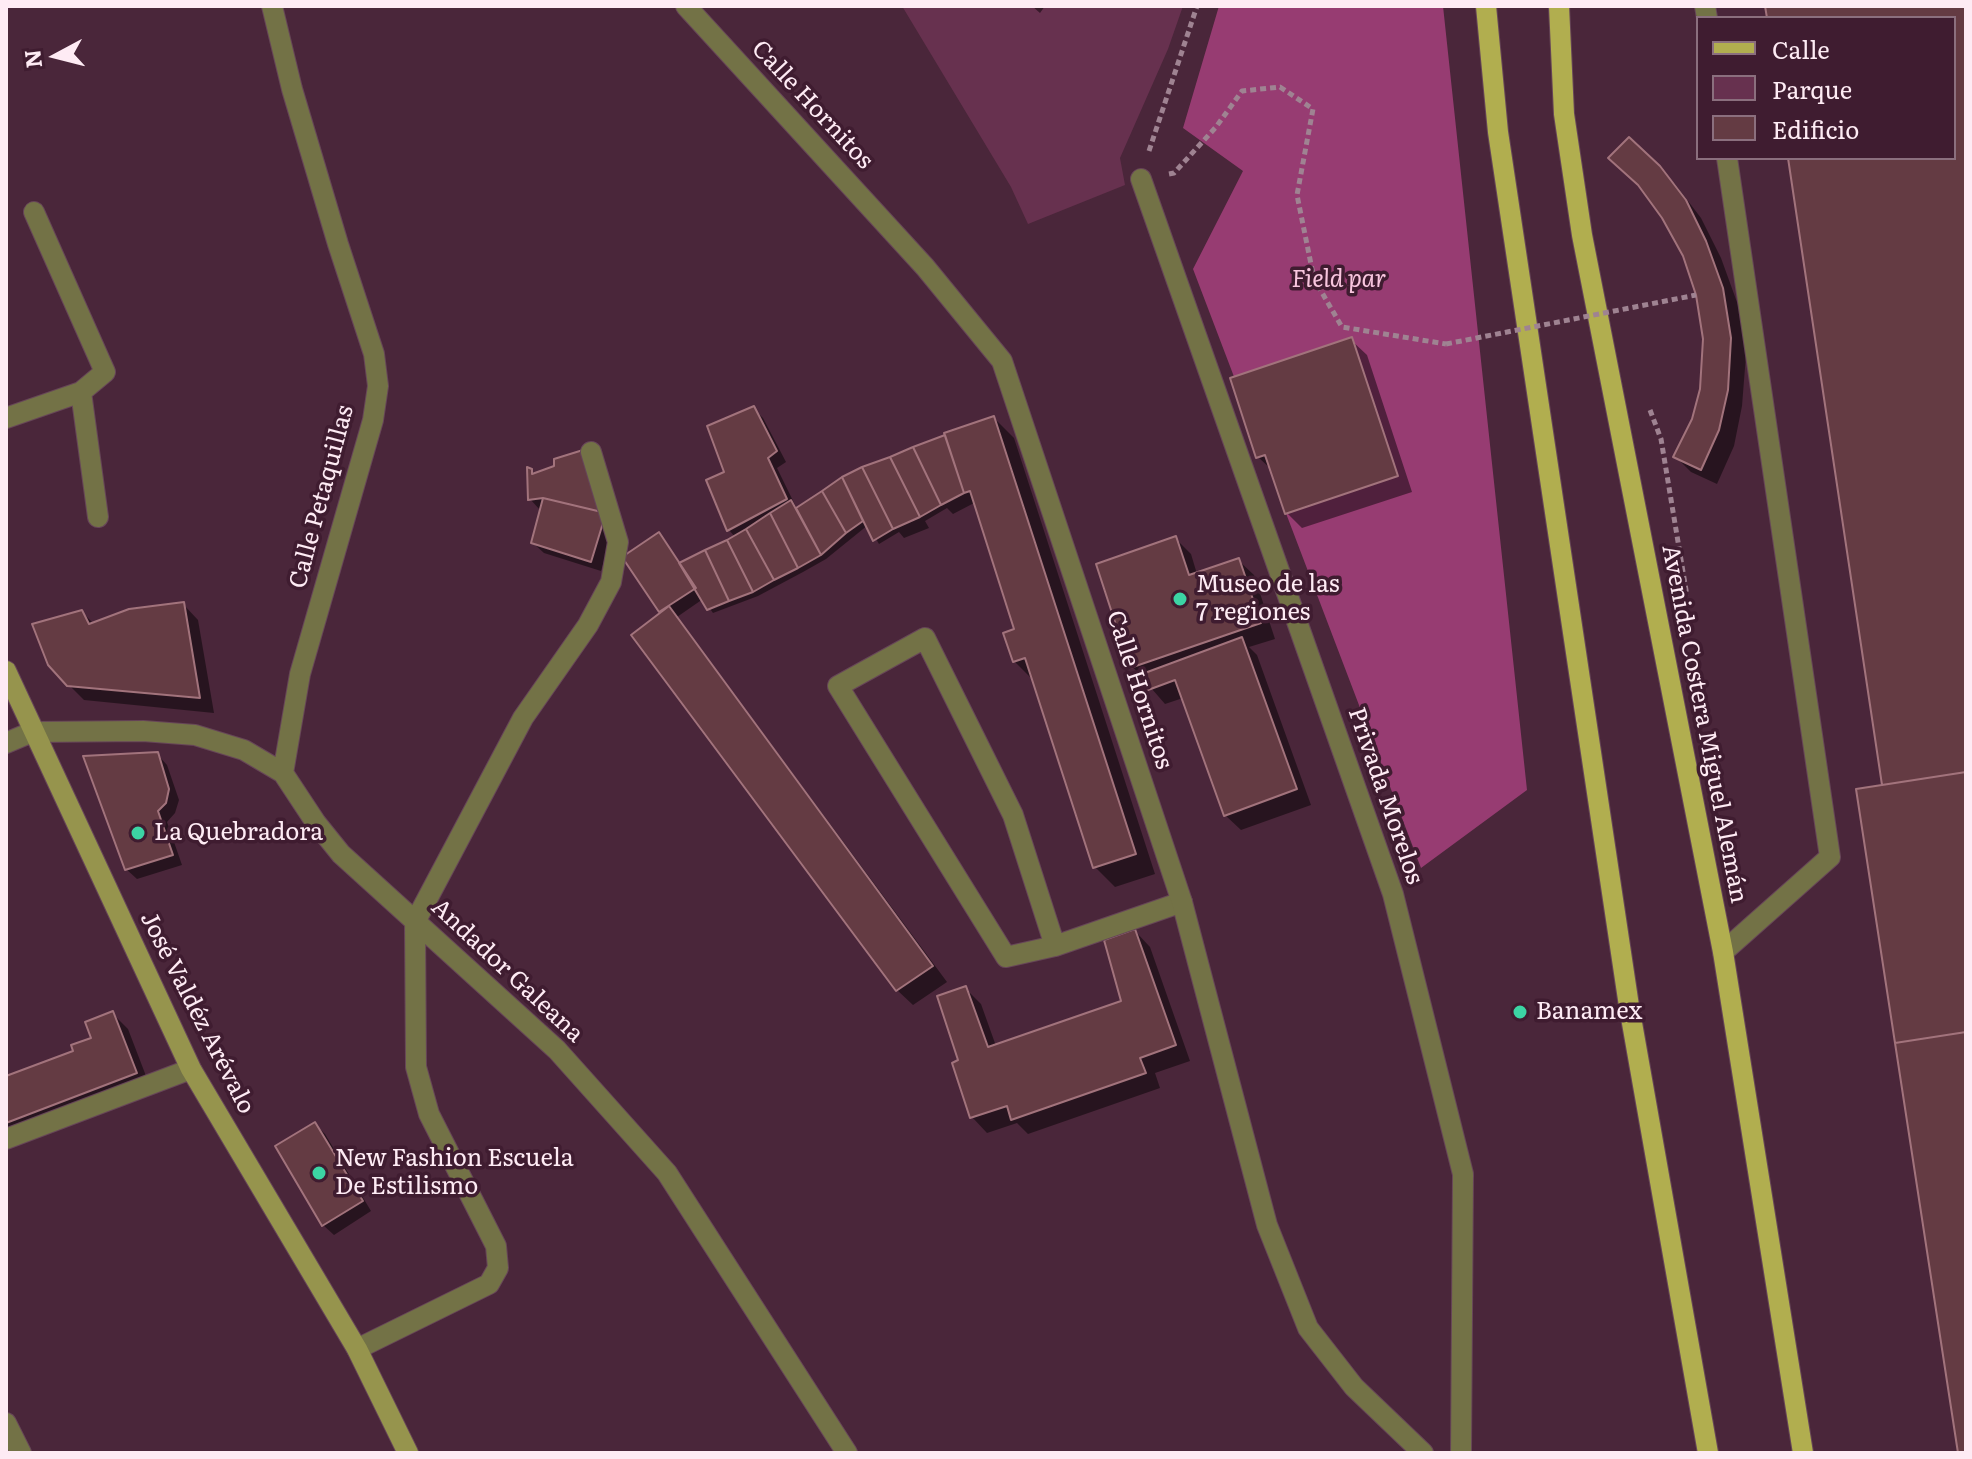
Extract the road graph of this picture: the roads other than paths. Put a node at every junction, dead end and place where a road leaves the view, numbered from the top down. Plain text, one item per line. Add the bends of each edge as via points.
1 (272, 6) edge
2 (686, 6) edge
3 (1486, 6) edge
4 (1559, 6) edge
5 (1727, 160) edge
6 (1141, 179) road end
7 (34, 212) dead end
8 (81, 392) junction
9 (6, 418) edge
10 (591, 452) dead end
11 (98, 517) dead end
12 (6, 671) edge
13 (32, 732) junction
14 (6, 743) edge
15 (283, 773) junction
16 (1182, 902) junction
17 (415, 922) junction
18 (1055, 946) junction
19 (1723, 952) junction
20 (191, 1069) junction
21 (6, 1139) edge
22 (357, 1349) junction
23 (6, 1423) edge
24 (21, 1453) edge
25 (408, 1453) edge
26 (847, 1453) edge
27 (1423, 1453) edge
28 (1461, 1453) edge
29 (1708, 1453) edge
30 (1803, 1453) edge

1 - 15 street, Calle Petaquillas via 292,89 374,354 378,386 373,420 300,674
2 - 16 street, Calle Hornitos via 925,267 1002,361
3 - 29 main road via 1498,132 1629,1006
4 - 19 main road, Avenida Costera Miguel Alemán via 1564,114 1582,235
5 - 19 street via 1830,857
6 - 28 street, Privada Morelos via 1393,894 1463,1174
7 - 8 street via 105,372
8 - 9 street
8 - 11 street
10 - 17 street via 618,542 611,582 588,625 523,718
12 - 13 street, José Valdéz Arévalo
13 - 14 street, Andador Galeana
13 - 15 street, Andador Galeana via 195,735 244,750
13 - 20 street, José Valdéz Arévalo
15 - 17 street, Andador Galeana via 341,854
16 - 18 street
16 - 27 street, Calle Hornitos via 1267,1225 1308,1328 1354,1387
17 - 22 street via 416,1067 429,1114 496,1246 498,1268 489,1284
17 - 26 street, Andador Galeana via 557,1050 667,1173
18 - 18 street via 1013,815 925,638 838,686 1006,957
19 - 30 main road, Avenida Costera Miguel Alemán
20 - 21 street
20 - 22 street, José Valdéz Arévalo
22 - 25 street, José Valdéz Arévalo
23 - 24 street

